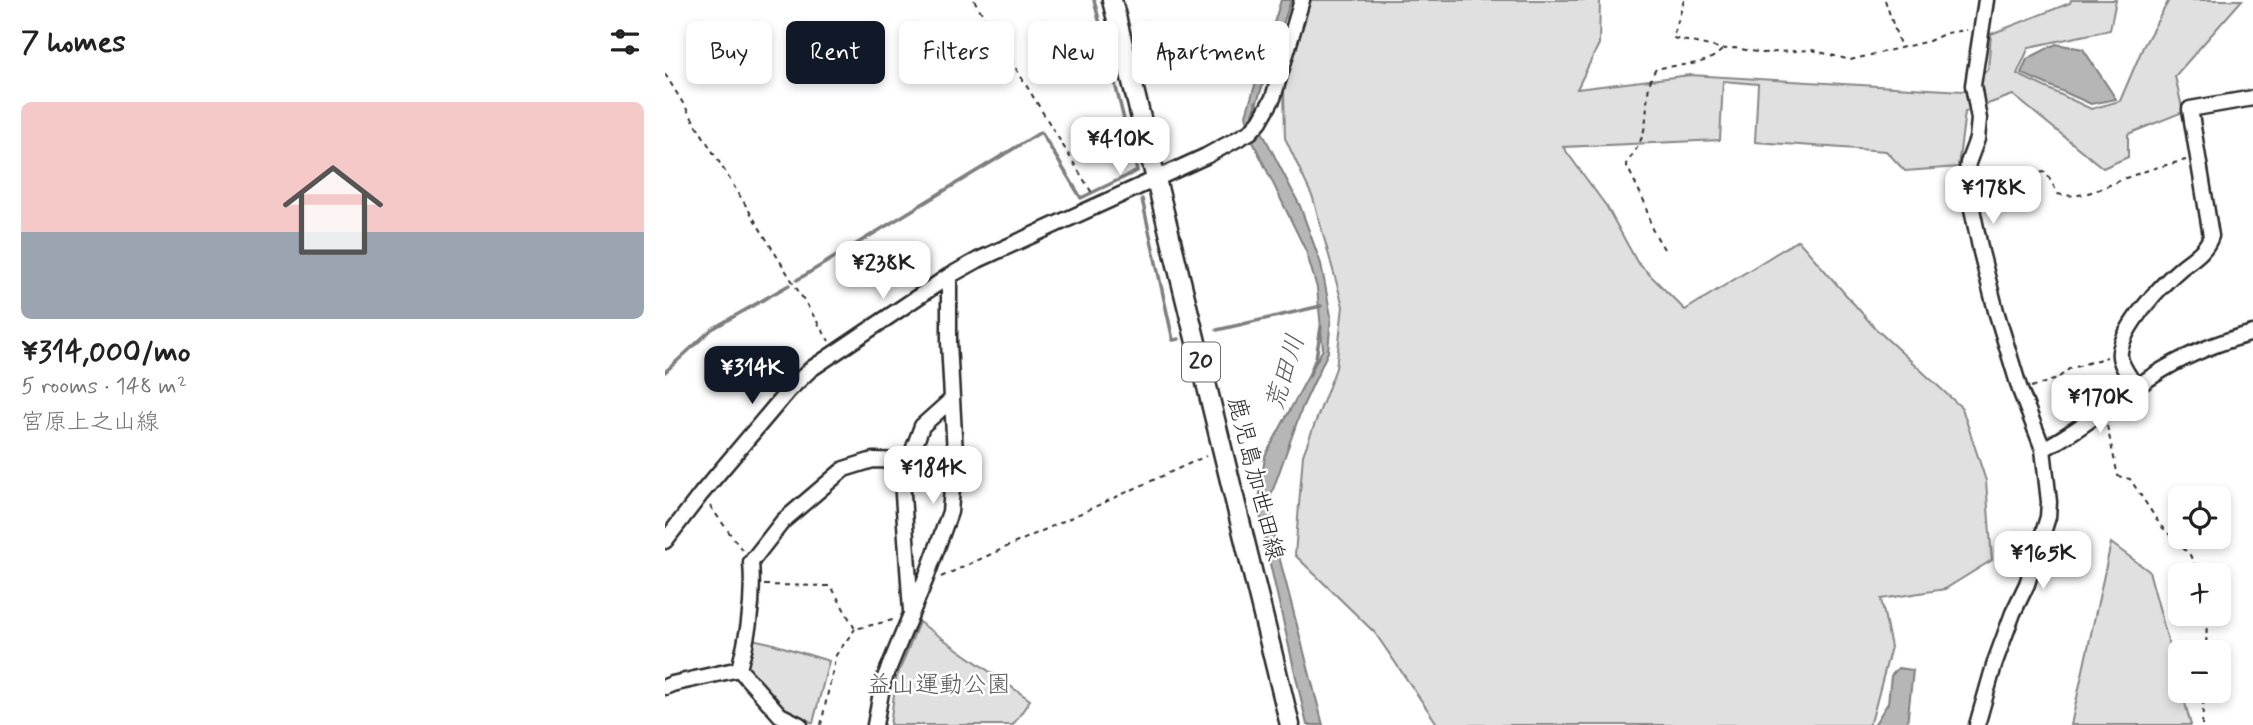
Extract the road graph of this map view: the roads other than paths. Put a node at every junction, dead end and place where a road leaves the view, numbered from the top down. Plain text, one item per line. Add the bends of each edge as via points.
1 (1112, 0) edge
2 (1302, 0) edge
3 (1986, 0) edge
4 (2253, 98) edge
5 (1156, 179) junction
6 (949, 276) junction
7 (2253, 332) edge
8 (2136, 387) junction
9 (951, 400) junction
10 (2043, 449) junction
11 (909, 461) junction
12 (665, 541) edge
13 (911, 616) junction
14 (739, 669) junction
15 (665, 687) edge
16 (777, 720) edge
17 (800, 725) edge
18 (875, 725) edge
19 (1290, 725) edge
20 (1977, 725) edge

1 - 5 main road, 鹿児島加世田線 / 20
2 - 5 street via 1273,97 1260,121 1235,142
3 - 10 street via 1973,85 1977,139 1966,180 2020,390
4 - 8 street via 2190,109 2209,242 2153,296 2132,324 2120,352
5 - 6 street
5 - 19 main road, 鹿児島加世田線 / 20
6 - 9 street
6 - 12 street via 811,369
7 - 8 street via 2196,354
8 - 10 street
9 - 11 street via 922,426
9 - 13 street via 955,454 950,512
10 - 20 street via 2048,517
11 - 13 street via 902,480
11 - 14 street via 873,460 844,469 783,521 751,562 748,637
13 - 18 street via 883,682
14 - 15 street
14 - 16 street
16 - 17 street

